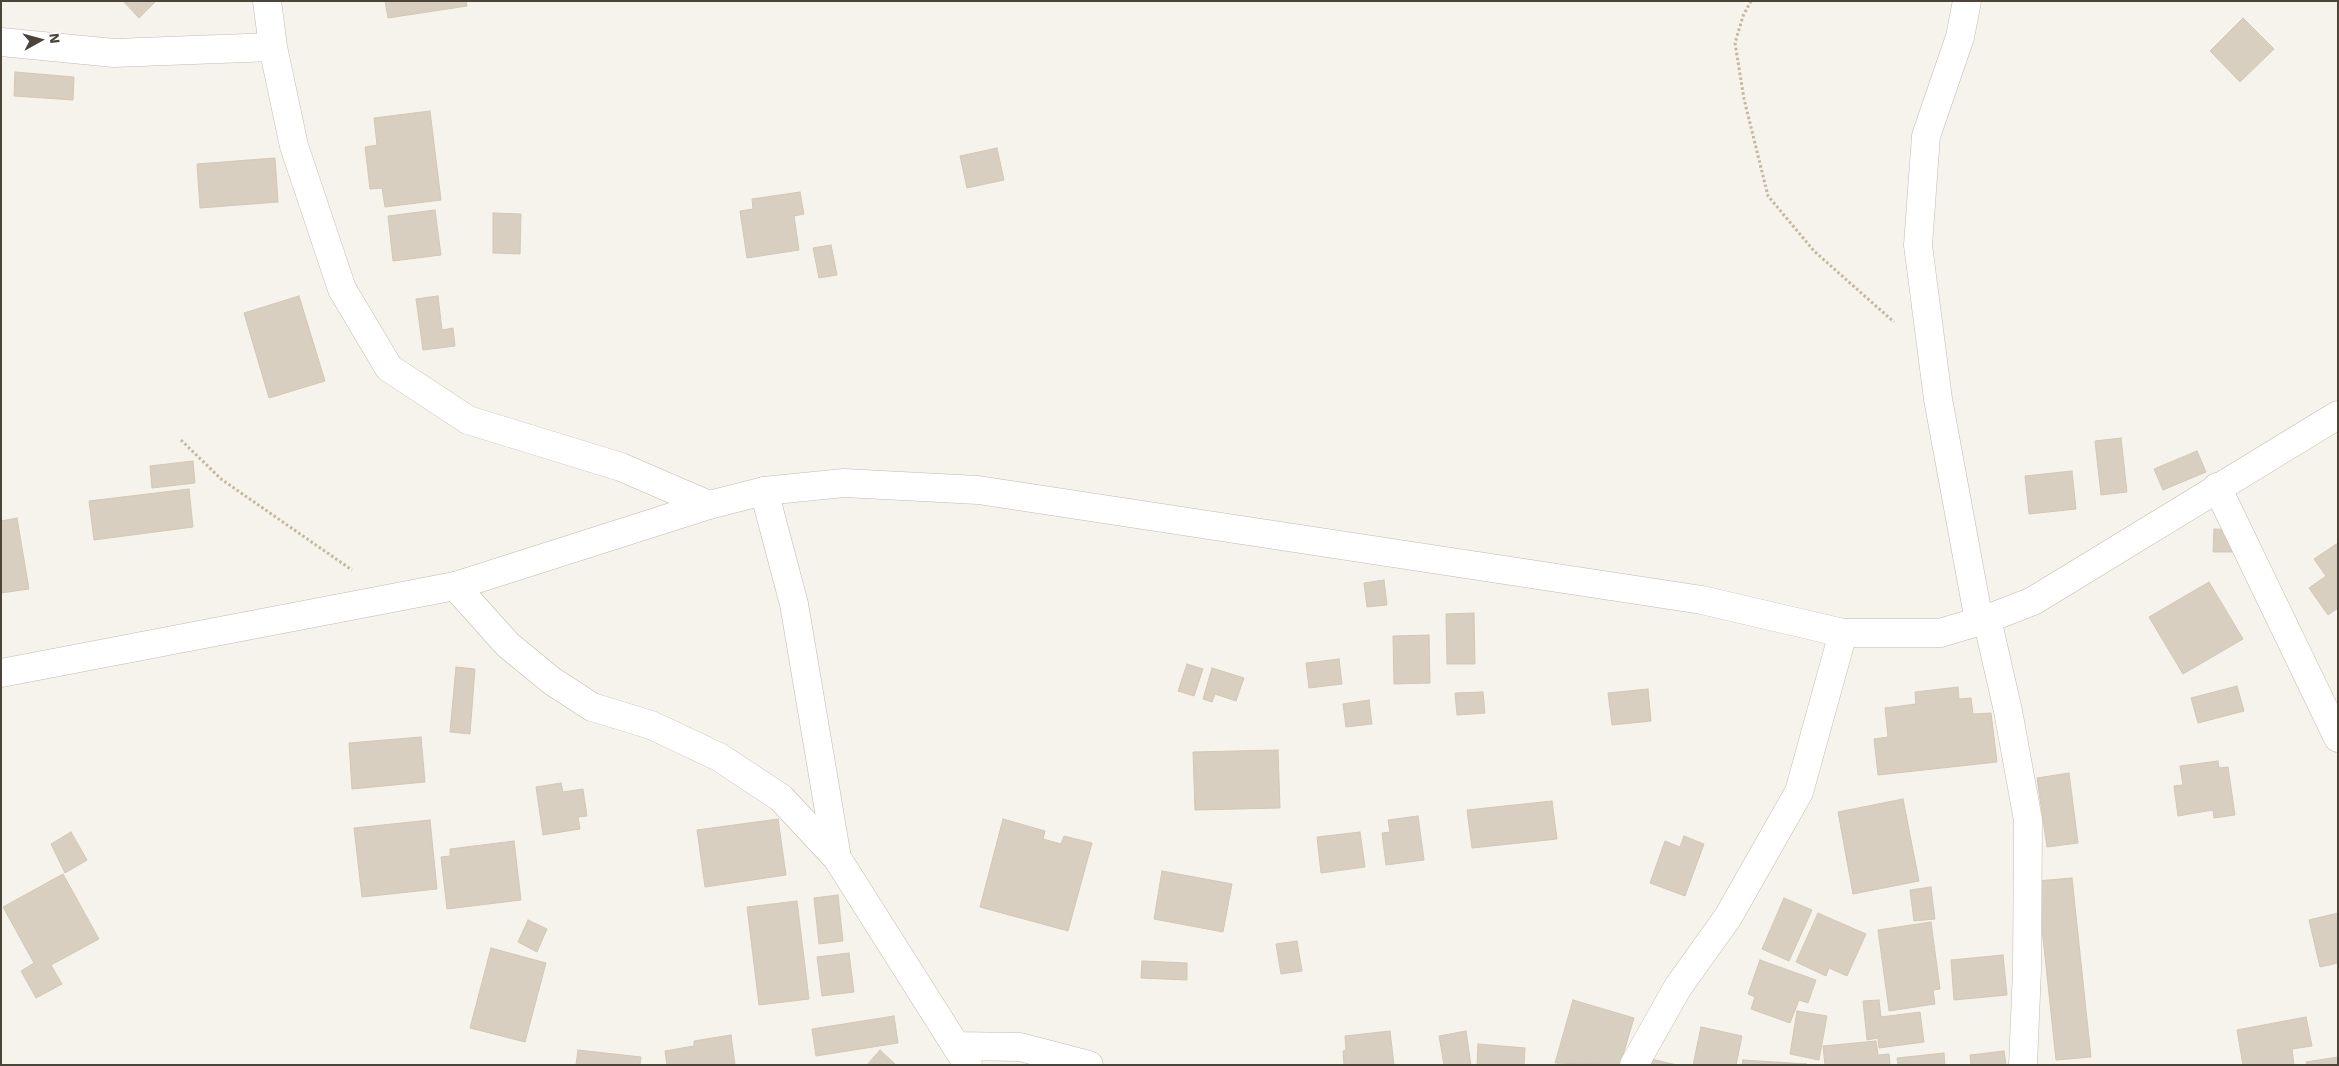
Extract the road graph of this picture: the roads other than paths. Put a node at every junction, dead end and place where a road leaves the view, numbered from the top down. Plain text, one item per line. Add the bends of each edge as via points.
1 (267, 1) edge
2 (1967, 1) edge
3 (1, 42) edge
4 (273, 47) junction
5 (2338, 415) edge
6 (2218, 487) junction
7 (764, 491) junction
8 (709, 505) junction
9 (455, 586) junction
10 (1983, 620) junction
11 (1842, 633) junction
12 (1, 673) edge
13 (2338, 738) edge
14 (837, 858) junction
15 (962, 1055) edge
16 (1089, 1065) edge
17 (1634, 1065) edge
18 (2023, 1065) edge

1 - 4 street
2 - 10 street via 1960,37 1926,136 1918,245 1938,399
3 - 4 street via 114,53
4 - 8 street via 294,146 342,289 389,368 468,420 621,467
5 - 6 street
6 - 10 street via 2033,601
6 - 13 street
7 - 8 street
7 - 11 street via 844,483 978,490 1702,600
7 - 14 street via 794,604
8 - 9 street
9 - 12 street
9 - 14 street via 508,645 552,681 592,707 651,725 719,757 781,798
10 - 11 street via 1940,633
10 - 18 street via 2008,711 2028,820
11 - 17 street via 1799,792 1728,917 1678,987
14 - 15 street
15 - 16 street via 1020,1047

